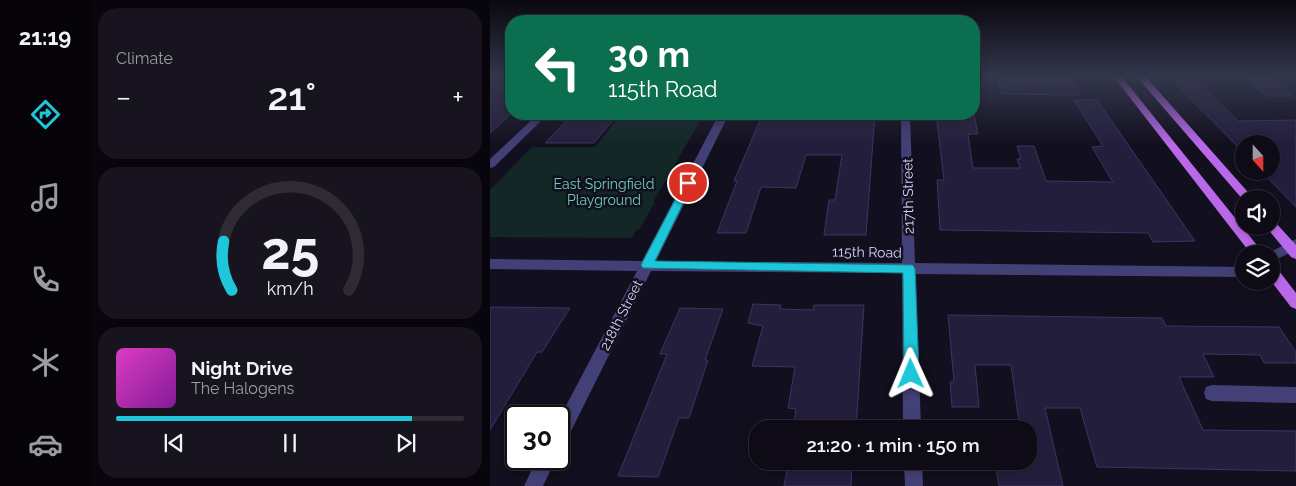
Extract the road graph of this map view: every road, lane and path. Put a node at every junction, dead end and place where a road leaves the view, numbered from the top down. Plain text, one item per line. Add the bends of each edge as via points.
1 (1136, 100) edge
2 (1161, 100) edge
3 (537, 120) edge
4 (721, 120) edge
5 (906, 120) edge
6 (490, 165) edge
7 (1240, 190) edge
8 (1280, 234) edge
9 (1251, 245) edge
10 (1294, 248) edge
11 (1280, 253) edge
12 (490, 264) edge
13 (647, 265) junction
14 (909, 269) junction
15 (1235, 272) edge
16 (1280, 283) edge
17 (1296, 303) edge
18 (1212, 393) dead end
19 (1296, 395) edge
20 (570, 416) edge
21 (912, 420) edge
22 (542, 470) edge
23 (913, 470) edge
24 (534, 486) edge
25 (914, 486) edge

1 - 9 main road
2 - 7 main road
3 - 6 street
4 - 13 street, 218th Street
5 - 14 street, 217th Street
8 - 10 main road
10 - 11 street
12 - 13 street, 115th Road
13 - 14 street, 115th Road
13 - 20 street, 218th Street
14 - 15 street, 115th Road
14 - 21 street, 217th Street
16 - 17 main road
18 - 19 street
22 - 24 street
23 - 25 street

